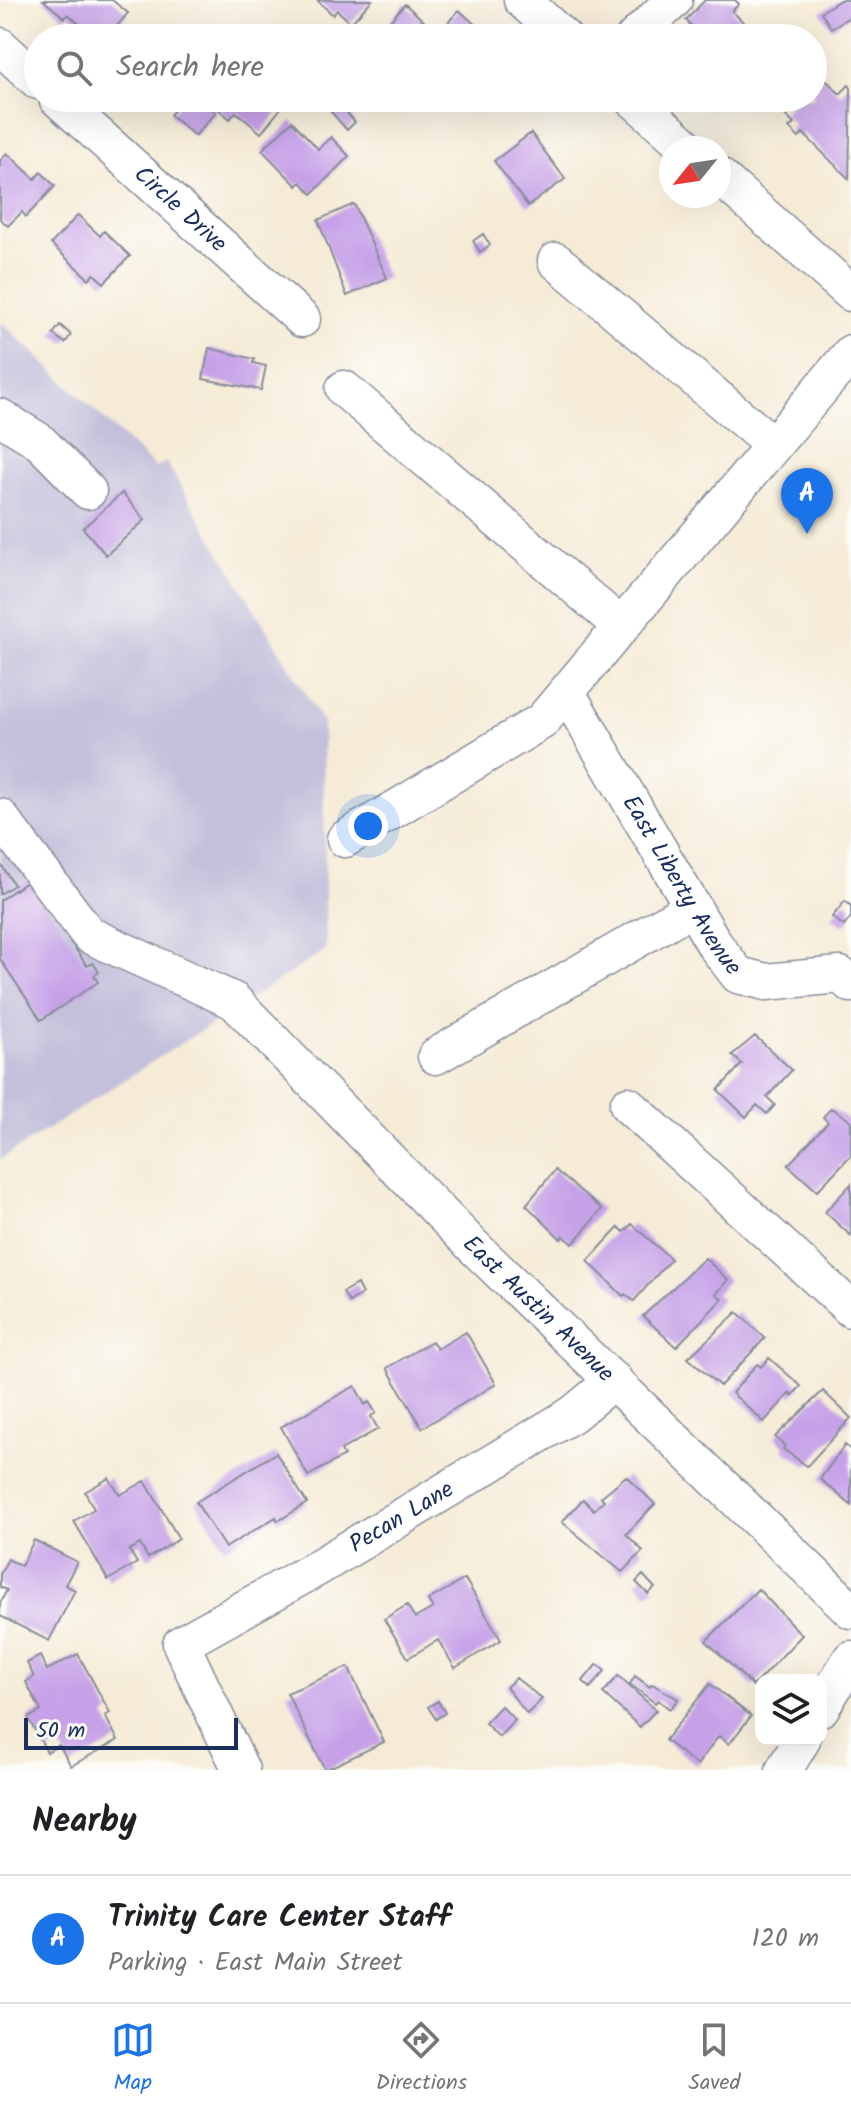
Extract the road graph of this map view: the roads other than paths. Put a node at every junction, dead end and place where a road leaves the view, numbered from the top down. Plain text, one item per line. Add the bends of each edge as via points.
1 (522, 0) edge
2 (674, 0) edge
3 (549, 24) edge
4 (649, 24) edge
5 (0, 46) edge
6 (24, 68) edge
7 (73, 112) edge
8 (648, 112) edge
9 (675, 136) edge
10 (731, 187) edge
11 (556, 261) dead end
12 (851, 293) edge
13 (302, 319) dead end
14 (851, 353) edge
15 (344, 389) dead end
16 (0, 417) edge
17 (773, 445) junction
18 (88, 491) dead end
19 (621, 626) junction
20 (567, 693) junction
21 (0, 817) edge
22 (345, 839) dead end
23 (693, 907) junction
24 (851, 984) edge
25 (436, 1056) dead end
26 (628, 1105) dead end
27 (851, 1309) edge
28 (614, 1380) junction
29 (851, 1610) edge
30 (851, 1659) edge
31 (827, 1698) edge
32 (798, 1746) edge
33 (241, 1770) edge
34 (784, 1770) edge

1 - 3 street
2 - 4 street
5 - 6 street
7 - 13 street, Circle Drive
8 - 9 street
10 - 12 street
11 - 17 street
14 - 17 street
15 - 19 street
16 - 18 street via 39,441
17 - 19 street
19 - 20 street
20 - 22 street via 542,721
20 - 23 street, East Liberty Avenue
21 - 28 street, East Austin Avenue via 89,935 234,1001 474,1247
23 - 24 street, East Liberty Avenue via 738,975 766,982 840,975
23 - 25 street
26 - 27 street
28 - 29 street, East Austin Avenue
28 - 33 street, Pecan Lane via 573,1414 181,1644
30 - 31 street
32 - 34 street

